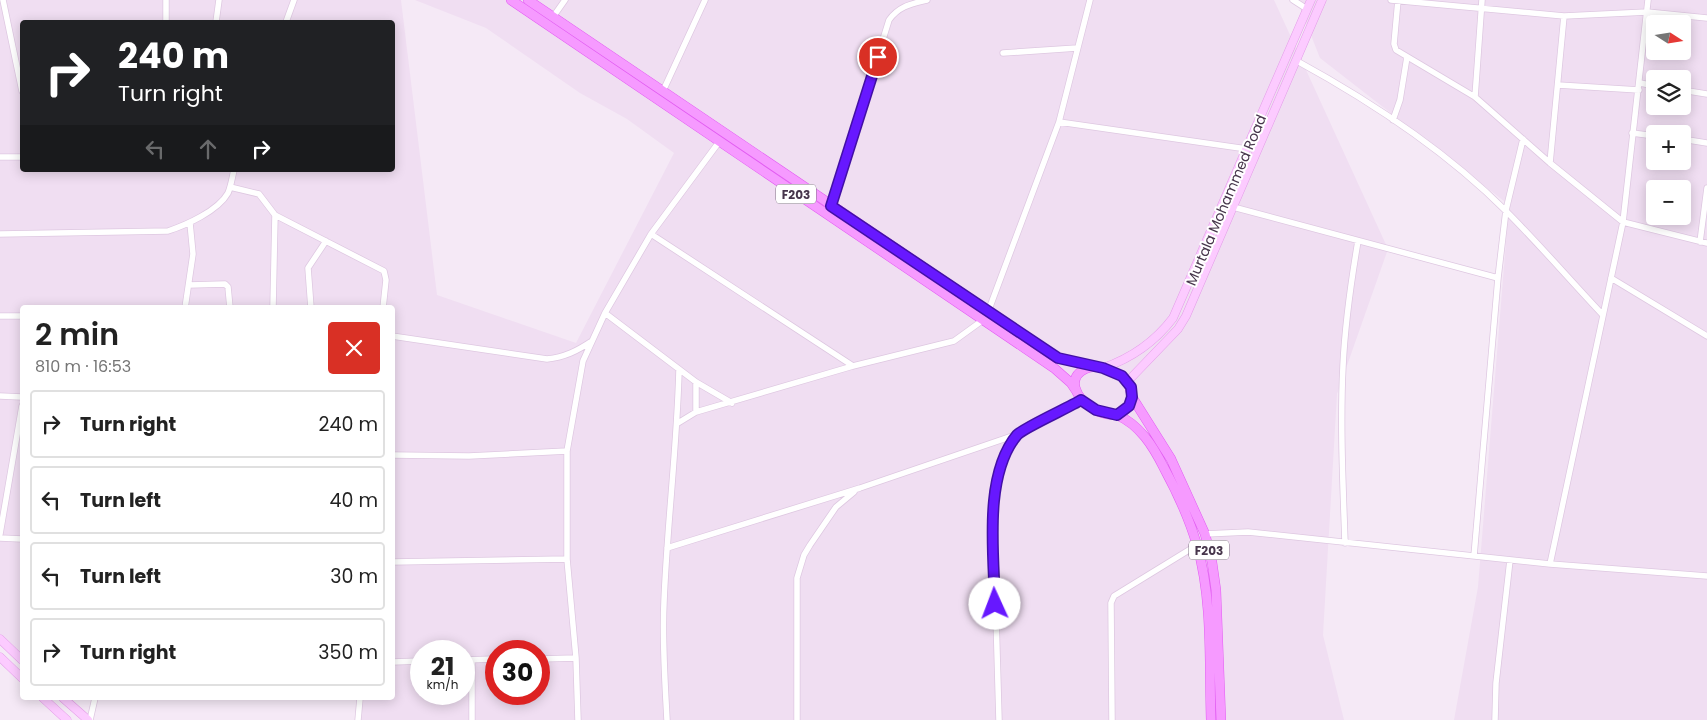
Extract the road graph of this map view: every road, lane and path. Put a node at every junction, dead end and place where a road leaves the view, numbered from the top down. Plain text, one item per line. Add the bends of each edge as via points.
1 (3, 0) edge
2 (166, 0) edge
3 (219, 0) edge
4 (294, 0) edge
5 (511, 0) edge
6 (528, 0) edge
7 (565, 0) edge
8 (705, 0) edge
9 (927, 0) edge
10 (1090, 0) edge
11 (1293, 0) edge
12 (1311, 0) edge
13 (1322, 0) edge
14 (1396, 0) edge
15 (1482, 0) edge
16 (1648, 0) edge
17 (1481, 8) junction
18 (1307, 9) junction
19 (1647, 12) junction
20 (1564, 16) junction
21 (553, 17) junction
22 (1707, 18) edge
23 (166, 20) edge
24 (216, 20) edge
25 (287, 20) edge
26 (1077, 48) junction
27 (1003, 53) dead end
28 (1408, 57) junction
29 (1297, 61) junction
30 (20, 82) edge
31 (1640, 83) junction
32 (1558, 84) junction
33 (1646, 84) edge
34 (1638, 90) junction
35 (663, 91) junction
36 (1691, 91) edge
37 (1707, 94) edge
38 (1475, 97) junction
39 (1393, 120) junction
40 (1059, 122) junction
41 (1632, 133) junction
42 (1646, 135) edge
43 (1523, 139) junction
44 (1691, 140) edge
45 (719, 142) junction
46 (1707, 142) edge
47 (1248, 149) junction
48 (0, 157) edge
49 (20, 157) edge
50 (1550, 163) junction
51 (234, 172) edge
52 (230, 187) junction
53 (1707, 188) edge
54 (831, 206) junction
55 (1233, 207) junction
56 (1506, 210) junction
57 (275, 215) junction
58 (1623, 222) junction
59 (190, 224) junction
60 (0, 234) edge
61 (650, 234) junction
62 (326, 241) junction
63 (1358, 241) junction
64 (1700, 242) junction
65 (1707, 243) edge
66 (1498, 278) junction
67 (1611, 278) junction
68 (189, 285) junction
69 (186, 305) edge
70 (230, 305) edge
71 (273, 305) edge
72 (311, 305) edge
73 (383, 305) edge
74 (605, 313) junction
75 (1602, 314) junction
76 (0, 316) edge
77 (20, 316) edge
78 (985, 316) junction
79 (395, 336) edge
80 (1707, 336) edge
81 (592, 340) junction
82 (853, 366) junction
83 (1093, 367) junction
84 (1103, 368) junction
85 (679, 370) junction
86 (1128, 381) junction
87 (696, 382) junction
88 (0, 396) edge
89 (1079, 396) junction
90 (20, 397) edge
91 (1132, 397) junction
92 (732, 402) junction
93 (696, 412) junction
94 (1117, 415) junction
95 (20, 418) edge
96 (678, 423) junction
97 (1018, 434) junction
98 (567, 451) junction
99 (395, 455) edge
100 (860, 488) junction
101 (1205, 534) junction
102 (0, 536) edge
103 (20, 539) edge
104 (1345, 543) junction
105 (1197, 545) junction
106 (666, 548) junction
107 (1474, 556) junction
108 (567, 558) junction
109 (1510, 560) junction
110 (395, 562) edge
111 (1550, 564) junction
112 (1707, 576) edge
113 (0, 639) edge
114 (0, 657) edge
115 (20, 658) edge
116 (576, 658) junction
117 (550, 659) edge
118 (410, 661) edge
119 (395, 662) edge
120 (20, 676) edge
121 (45, 700) edge
122 (65, 700) edge
123 (94, 700) edge
124 (360, 700) edge
125 (472, 705) edge
126 (67, 720) edge
127 (89, 720) edge
128 (358, 720) edge
129 (472, 720) edge
130 (578, 720) edge
131 (667, 720) edge
132 (797, 720) edge
133 (999, 720) edge
134 (1112, 720) edge
135 (1211, 720) edge
136 (1221, 720) edge
137 (1495, 720) edge

1 - 30 street
2 - 23 street
3 - 24 street
4 - 25 street
5 - 45 main road, F203
6 - 21 main road, F203
7 - 21 street
8 - 35 street
9 - 54 street via 905,6 889,20
10 - 26 street
11 - 18 street
12 - 18 main road, Murtala Mohammed Road
13 - 29 main road, Murtala Mohammed Road
14 - 17 street
14 - 28 street via 1394,44 1396,50
15 - 17 street
16 - 19 street
17 - 20 street
17 - 38 street
18 - 47 main road, Murtala Mohammed Road
19 - 20 street
19 - 22 street
19 - 31 street
20 - 32 street
21 - 35 main road, F203
26 - 27 street
26 - 40 street
28 - 38 street
28 - 39 street
29 - 39 street
29 - 55 main road, Murtala Mohammed Road
31 - 33 street
31 - 34 street
32 - 34 street
32 - 50 street
34 - 41 street
35 - 54 main road, F203
36 - 37 street
38 - 43 street
39 - 56 street via 1432,146
40 - 47 street
40 - 78 street
41 - 42 street
41 - 58 street
43 - 50 street
43 - 56 street
44 - 46 street
45 - 61 street
45 - 78 main road, F203
47 - 84 main road, Murtala Mohammed Road via 1173,318 1132,357
48 - 49 street
50 - 58 street
51 - 52 street
52 - 57 street via 259,194
52 - 59 street via 222,200
53 - 64 street
54 - 78 main road, F203
55 - 63 street
55 - 86 main road, Murtala Mohammed Road via 1178,329
56 - 66 street
56 - 75 street
57 - 62 street
57 - 71 street
58 - 64 street
58 - 67 street
59 - 60 street via 168,231
59 - 68 street via 194,254
61 - 74 street
61 - 82 street
62 - 72 street via 308,268
62 - 73 street via 384,271
63 - 66 street
63 - 104 street via 1350,292 1341,412
64 - 65 street
66 - 107 street
67 - 75 street
67 - 80 street
68 - 69 street
68 - 70 street via 225,284
74 - 81 street
74 - 85 street
75 - 111 street
76 - 77 street
78 - 82 street via 954,341
78 - 83 main road, F203 via 1058,358
78 - 89 main road, F203 via 1054,368 1071,383
79 - 81 street via 547,359 575,352
81 - 98 street via 584,361
82 - 92 street
83 - 84 main road
83 - 89 main road via 1076,377
84 - 86 main road
85 - 87 street
85 - 96 street
86 - 91 main road
87 - 92 street
87 - 93 street
88 - 90 street
89 - 94 main road via 1096,410
89 - 97 street
91 - 94 main road via 1126,410
91 - 101 main road, F203 via 1171,459
92 - 93 street
93 - 96 street
94 - 105 main road, F203 via 1137,428 1159,458 1185,511
95 - 102 street
96 - 106 street
97 - 100 street
97 - 133 street via 1002,463 995,489
98 - 99 street via 469,456
98 - 108 street
100 - 106 street
100 - 132 street via 836,507 810,545 800,567 796,594
101 - 104 street via 1248,532
101 - 136 main road, F203 via 1216,590
102 - 103 street
104 - 107 street
105 - 134 street via 1114,596 1110,603
105 - 135 main road, F203 via 1208,613
106 - 131 street via 663,658
107 - 109 street
108 - 110 street
108 - 116 street
109 - 111 street
109 - 137 street
111 - 112 street
113 - 115 main road
114 - 120 main road
116 - 117 street
116 - 130 street
118 - 119 street
121 - 126 main road
122 - 127 main road
123 - 127 street
124 - 128 street
125 - 129 street

